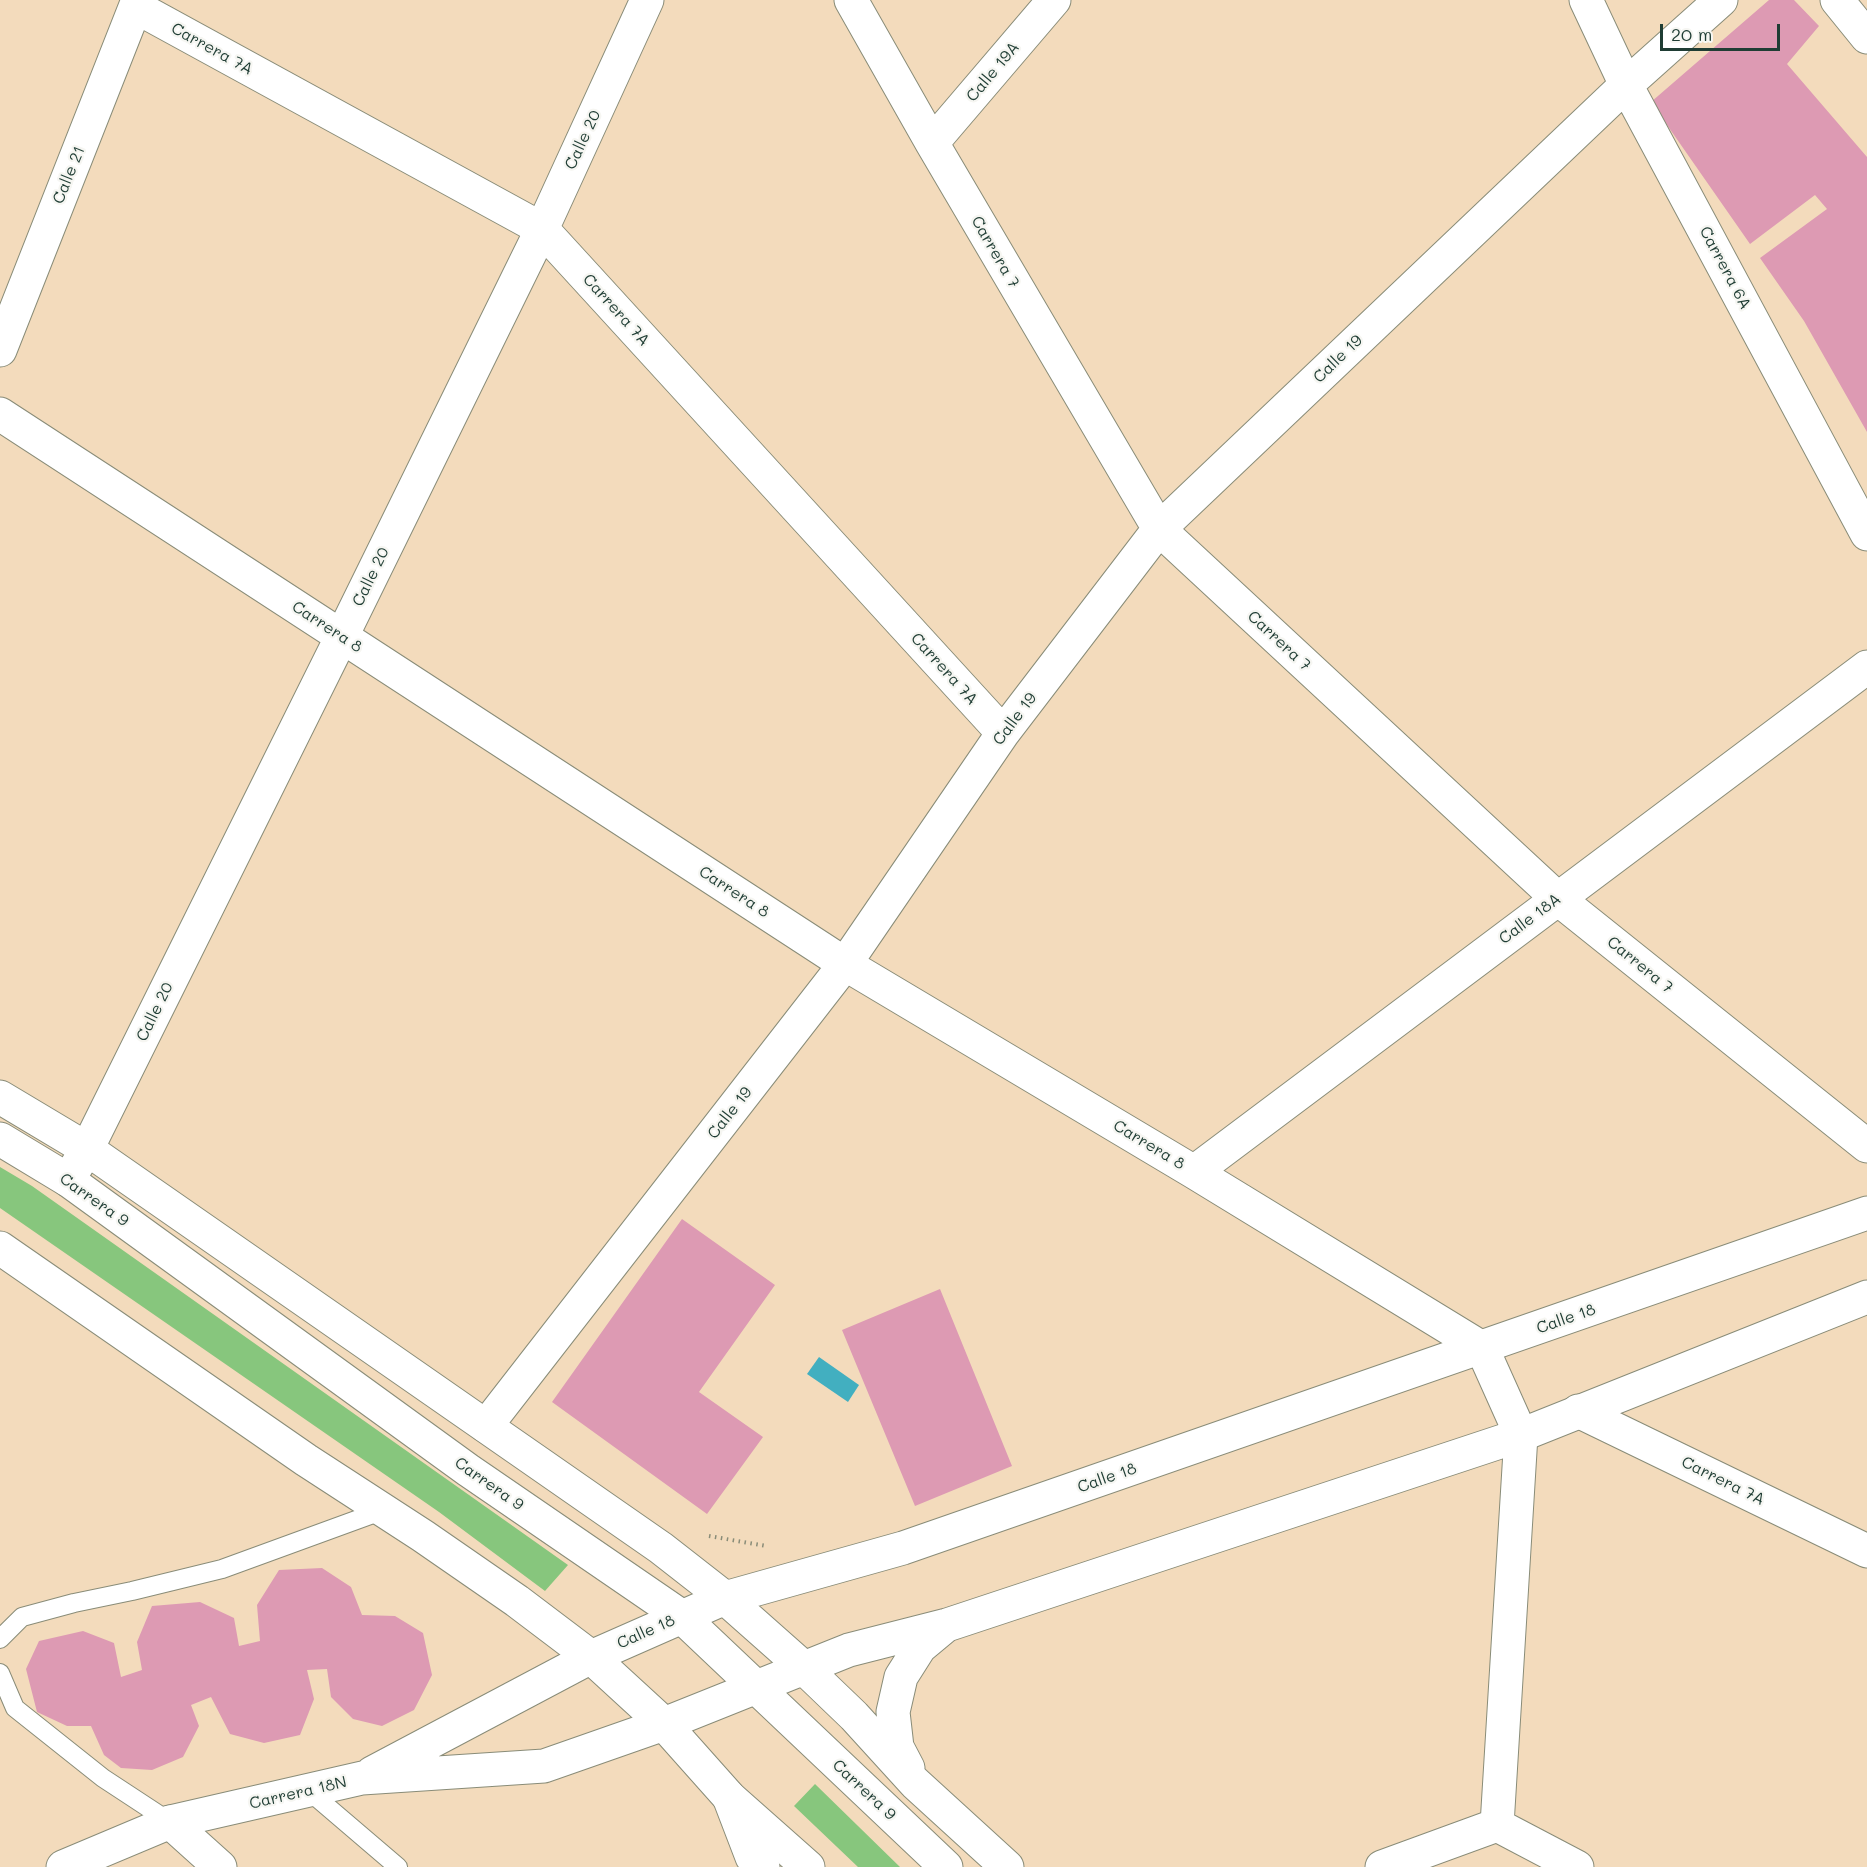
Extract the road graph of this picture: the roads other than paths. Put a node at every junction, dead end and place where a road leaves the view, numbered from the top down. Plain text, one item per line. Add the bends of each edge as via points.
1 (647, 0) edge
2 (851, 0) edge
3 (1054, 0) edge
4 (1586, 0) edge
5 (1721, 0) edge
6 (1837, 0) edge
7 (137, 3) edge
8 (1867, 37) edge
9 (1626, 86) junction
10 (932, 143) junction
11 (542, 229) junction
12 (0, 350) edge
13 (0, 414) edge
14 (1159, 529) junction
15 (1867, 534) edge
16 (342, 636) junction
17 (1867, 667) edge
18 (1003, 733) junction
19 (1557, 898) junction
20 (845, 964) junction
21 (0, 1097) edge
22 (0, 1139) edge
23 (1867, 1146) edge
24 (87, 1149) junction
25 (1194, 1172) junction
26 (68, 1180) junction
27 (1867, 1213) edge
28 (0, 1248) edge
29 (1867, 1297) edge
30 (1482, 1348) junction
31 (1578, 1411) junction
32 (486, 1426) junction
33 (1521, 1435) junction
34 (381, 1511) junction
35 (1867, 1551) edge
36 (725, 1598) junction
37 (681, 1616) junction
38 (947, 1625) junction
39 (0, 1639) edge
40 (591, 1657) junction
41 (804, 1668) junction
42 (0, 1673) edge
43 (758, 1686) junction
44 (664, 1724) junction
45 (362, 1778) junction
46 (915, 1783) junction
47 (309, 1791) junction
48 (729, 1797) junction
49 (170, 1822) junction
50 (1497, 1825) junction
51 (63, 1867) edge
52 (220, 1867) edge
53 (398, 1867) edge
54 (763, 1867) edge
55 (808, 1867) edge
56 (946, 1867) edge
57 (1007, 1867) edge
58 (1382, 1867) edge
59 (1577, 1867) edge

1 - 11 street, Calle 20
2 - 10 street, Carrera 7
3 - 10 street, Calle 19A
4 - 9 street, Carrera 6A
5 - 9 street, Calle 19
6 - 8 street
7 - 11 street, Carrera 7A
7 - 12 street, Calle 21
9 - 14 street, Calle 19
9 - 15 street, Carrera 6A
10 - 14 street, Carrera 7
11 - 16 street, Calle 20
11 - 18 street, Carrera 7A
13 - 16 street, Carrera 8
14 - 18 street, Calle 19
14 - 19 street, Carrera 7
16 - 20 street, Carrera 8
16 - 24 street, Calle 20
17 - 19 street, Calle 18A
18 - 20 street, Calle 19
19 - 23 street, Carrera 7
19 - 25 street, Calle 18A
20 - 25 street, Carrera 8
20 - 32 street, Calle 19
21 - 24 street
22 - 26 street, Carrera 9
24 - 26 street, Calle 20
24 - 32 street
25 - 30 street, Carrera 8
26 - 37 street, Carrera 9 via 468,1470
27 - 30 street, Calle 18
28 - 34 street
29 - 31 street
30 - 33 street
30 - 36 street, Calle 18 via 903,1548
31 - 33 street
31 - 35 street, Carrera 7A
32 - 36 street via 661,1548
33 - 38 street
33 - 50 street
34 - 39 lane via 222,1569 22,1617
34 - 40 street via 517,1601
36 - 37 street, Calle 18
36 - 41 street
37 - 40 street, Calle 18
37 - 43 street, Carrera 9
38 - 41 street via 849,1650
38 - 46 street via 920,1647 901,1677 893,1712 897,1747
40 - 44 street
40 - 45 street, Calle 18
41 - 43 street
41 - 46 street
42 - 49 lane via 15,1708 103,1778
43 - 44 street
43 - 56 street, Carrera 9
44 - 45 street, Carrera 18N via 544,1766
44 - 48 street
45 - 47 street, Carrera 18N
46 - 57 street
47 - 49 street, Carrera 18N
47 - 53 lane
48 - 54 street via 752,1857
48 - 55 street
49 - 51 street, Carrera 18N
49 - 52 street
50 - 58 street
50 - 59 street

